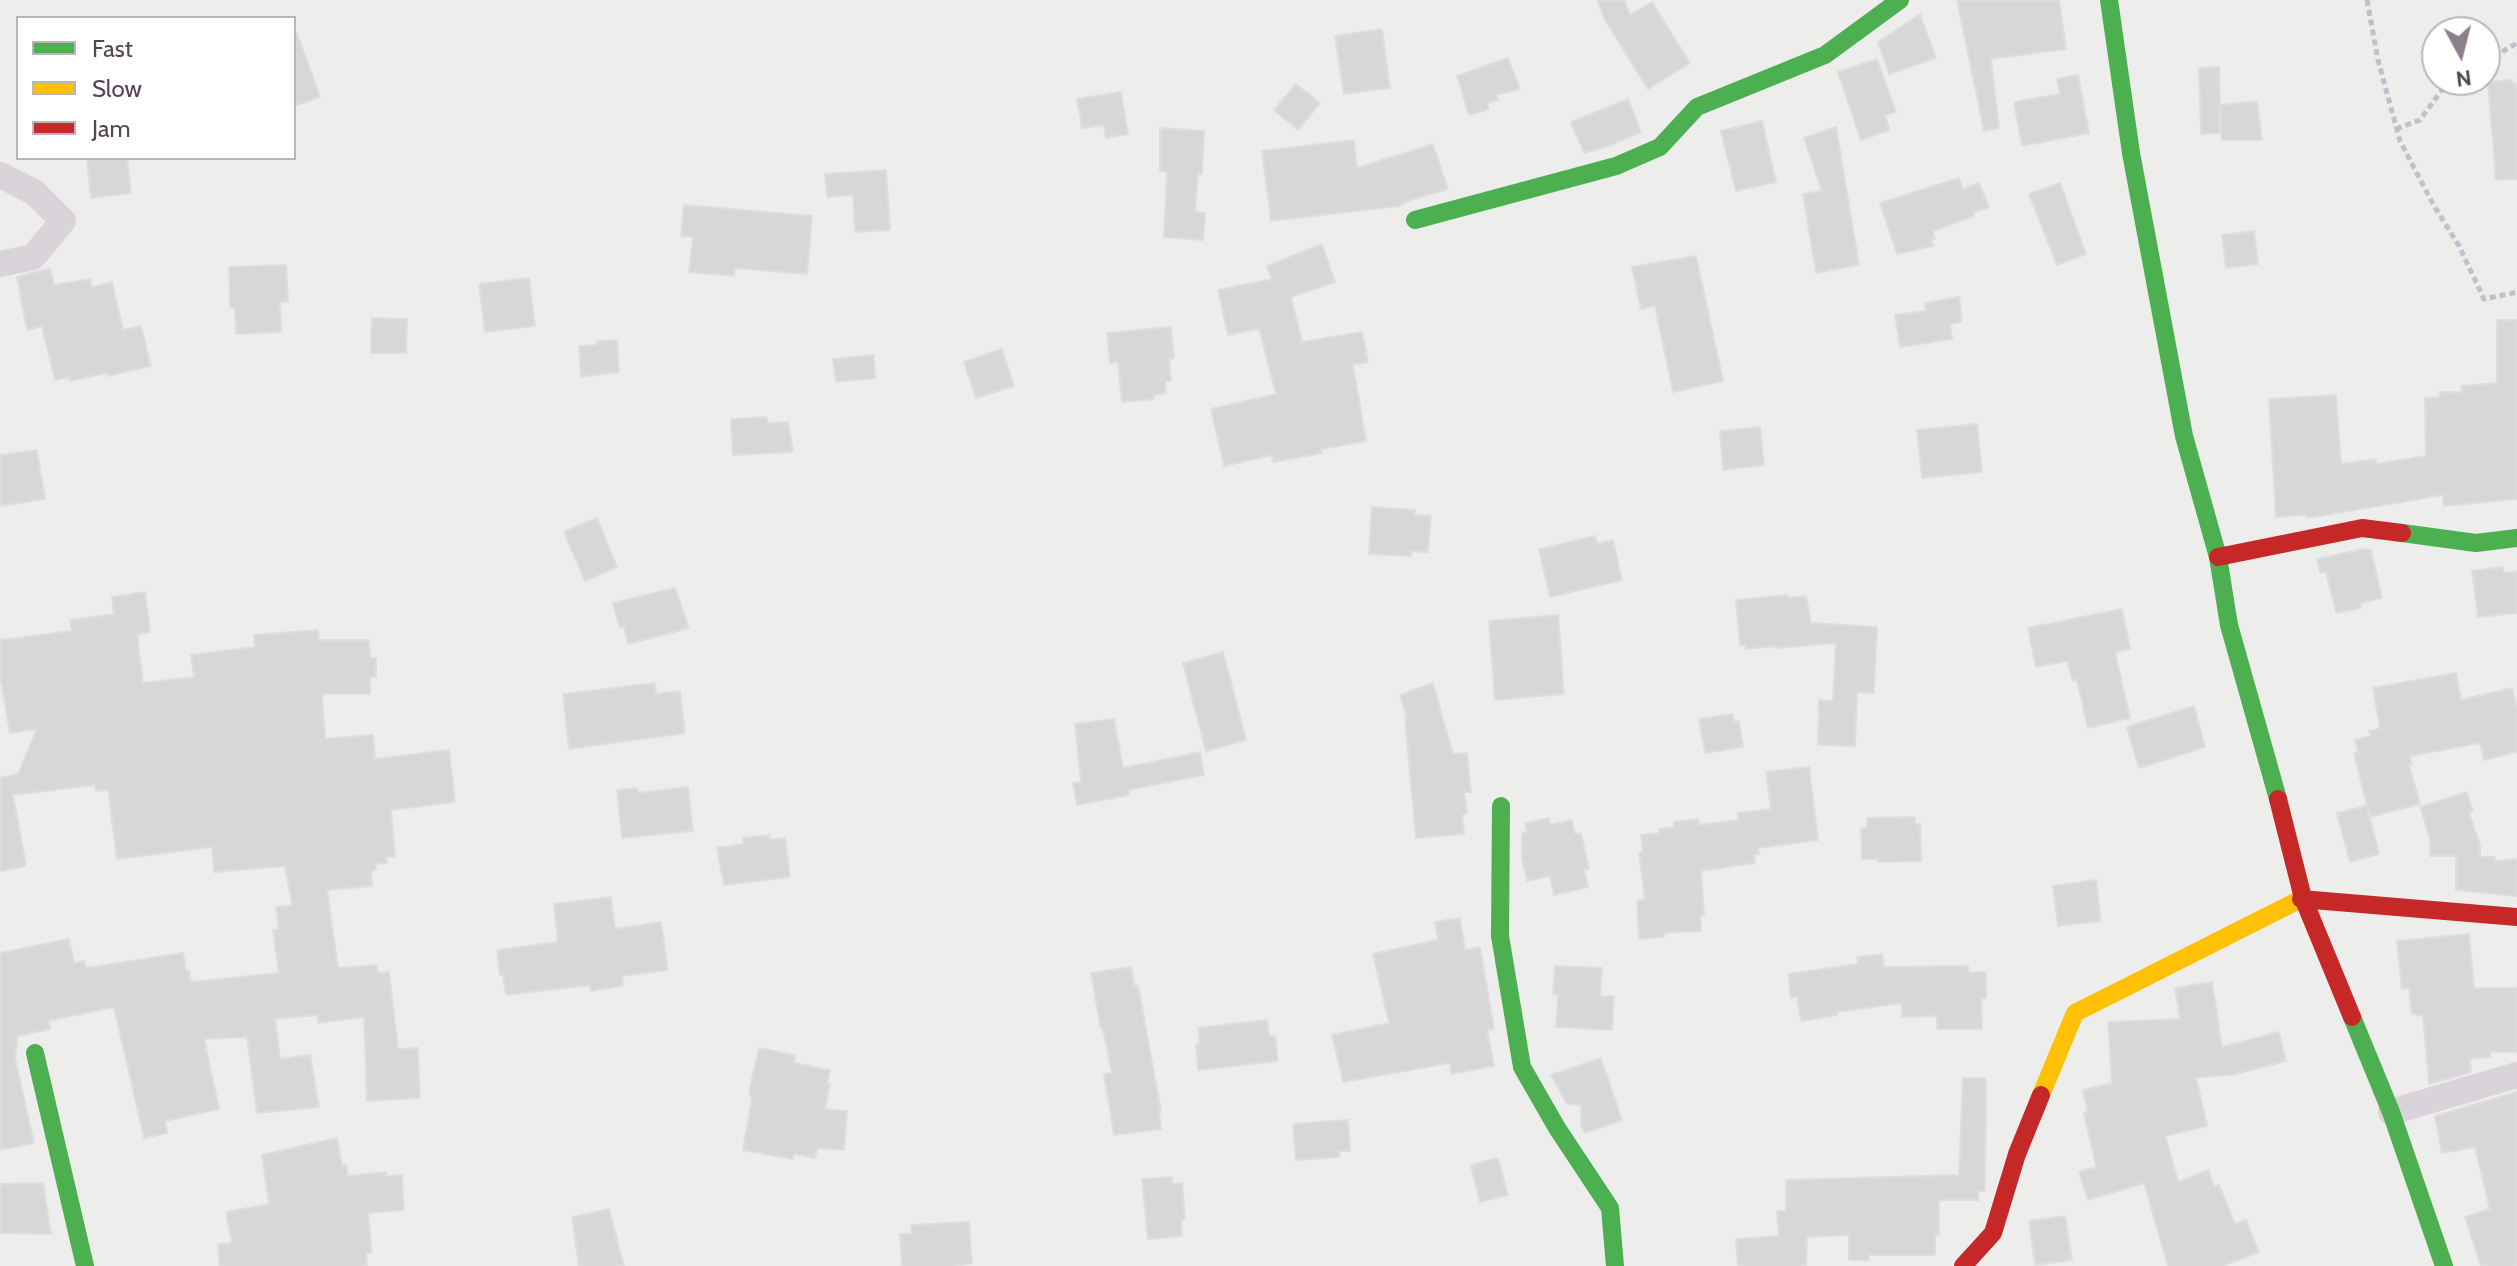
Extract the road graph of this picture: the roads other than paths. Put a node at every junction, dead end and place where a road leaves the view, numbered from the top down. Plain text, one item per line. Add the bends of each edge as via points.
1 (1900, 0) edge
2 (2109, 0) edge
3 (0, 175) edge
4 (1415, 220) dead end
5 (0, 264) edge
6 (2517, 538) edge
7 (2218, 557) junction
8 (1501, 806) dead end
9 (2303, 898) junction
10 (2517, 917) edge
11 (35, 1053) dead end
12 (2517, 1075) edge
13 (2391, 1112) junction
14 (85, 1266) edge
15 (1615, 1266) edge
16 (1963, 1266) edge
17 (2444, 1266) edge

1 - 4 street via 1825,55 1697,107 1660,147 1616,166
2 - 7 street via 2131,153 2184,436
3 - 5 street via 34,192 63,221 33,257
6 - 7 street via 2476,543 2362,528
7 - 9 street via 2229,625
8 - 15 street via 1500,936 1522,1067 1610,1208
9 - 10 street
9 - 13 street
9 - 16 street via 2075,1013 2017,1154 1993,1233
11 - 14 street
12 - 13 street
13 - 17 street

